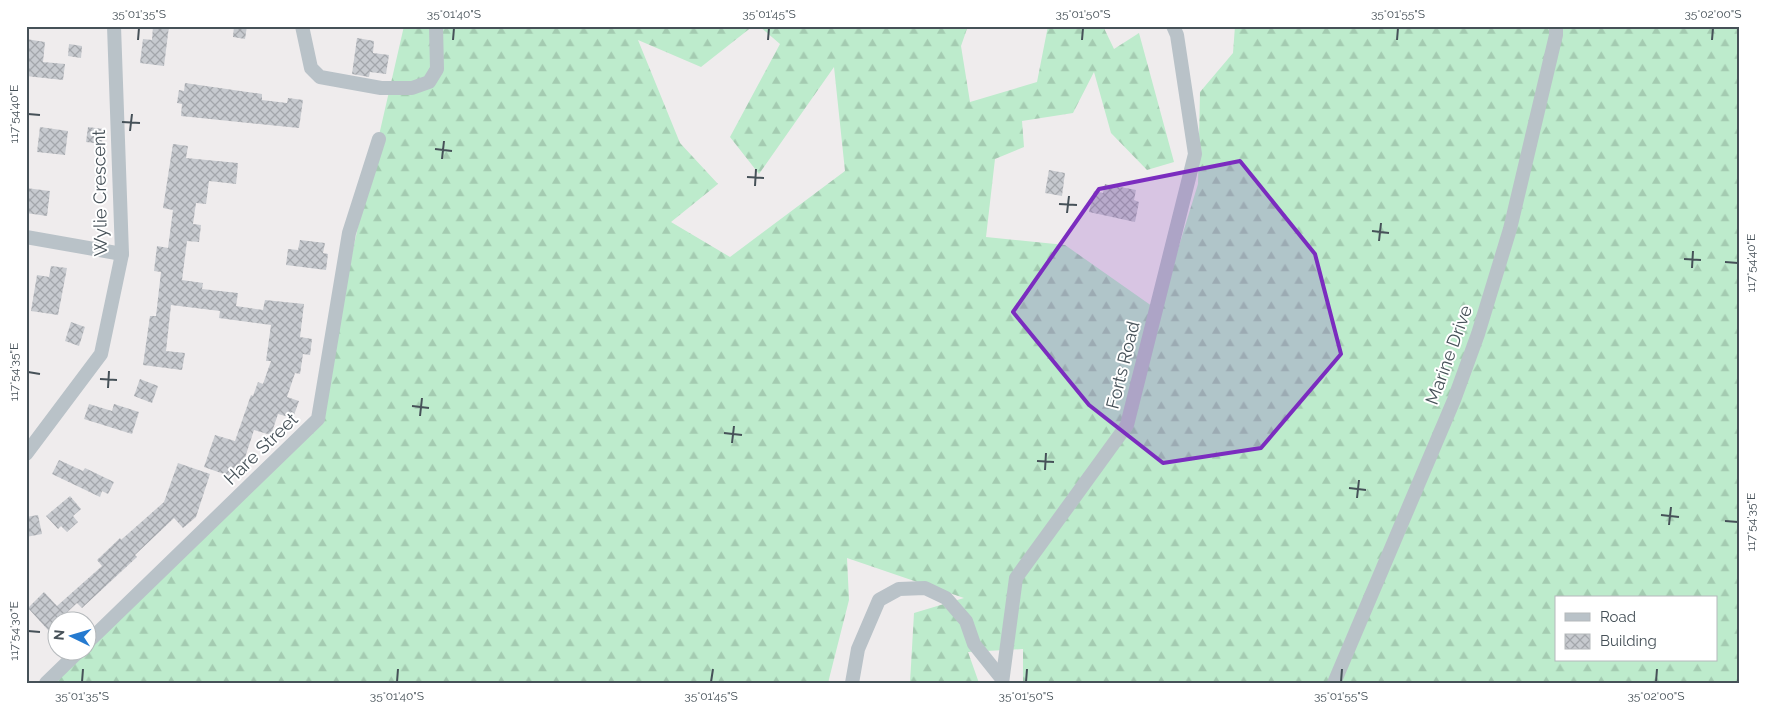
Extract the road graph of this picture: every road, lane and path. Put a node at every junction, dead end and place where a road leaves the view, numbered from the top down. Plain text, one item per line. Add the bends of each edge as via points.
1 (114, 26) edge
2 (302, 26) edge
3 (436, 26) edge
4 (1174, 26) edge
5 (1556, 26) edge
6 (379, 139) dead end
7 (26, 237) edge
8 (122, 254) junction
9 (26, 454) edge
10 (98, 632) edge
11 (68, 662) edge
12 (1002, 681) edge
13 (46, 683) edge
14 (852, 683) edge
15 (1334, 683) edge

1 - 8 street, Wylie Crescent
2 - 3 street via 311,68 320,77 381,88 412,88 429,82 436,70
4 - 12 street, Forts Road via 1195,154 1127,425 1016,578
5 - 15 street, Marine Drive via 1510,229 1478,334 1454,400
6 - 10 street, Hare Street via 349,234 318,419
7 - 8 street
8 - 9 street, Wylie Crescent via 101,354
11 - 13 street
12 - 14 street via 974,644 966,622 946,598 926,588 899,589 879,600 858,649

